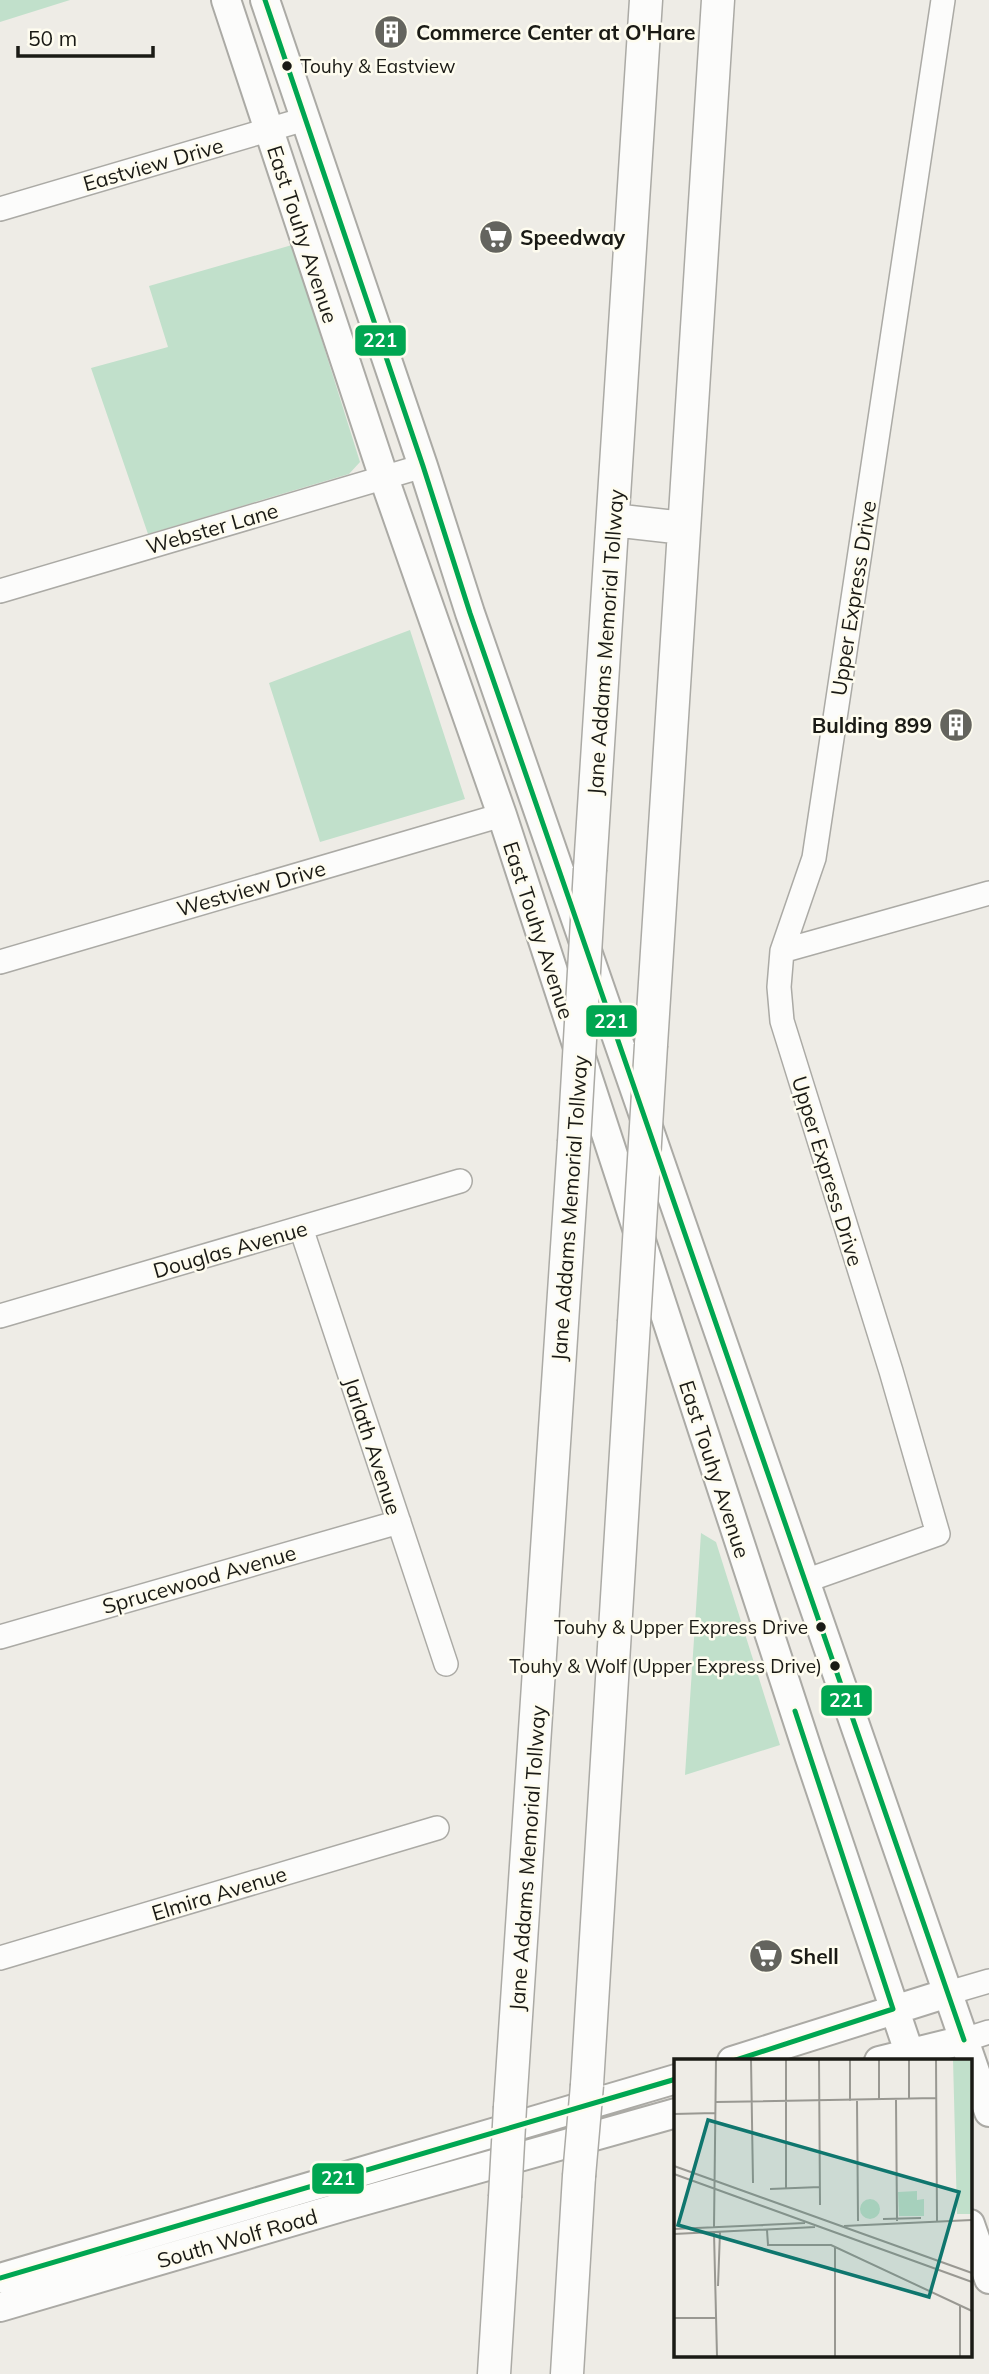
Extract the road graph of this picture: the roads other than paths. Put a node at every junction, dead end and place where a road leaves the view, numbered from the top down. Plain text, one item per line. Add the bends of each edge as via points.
1 (226, 0) edge
2 (265, 0) edge
3 (646, 0) edge
4 (718, 0) edge
5 (943, 0) edge
6 (305, 119) junction
7 (269, 130) junction
8 (0, 209) edge
9 (423, 466) junction
10 (384, 478) junction
11 (613, 520) junction
12 (684, 528) junction
13 (0, 590) edge
14 (502, 815) junction
15 (989, 893) edge
16 (782, 951) junction
17 (0, 962) edge
18 (460, 1181) dead end
19 (301, 1228) junction
20 (0, 1316) edge
21 (399, 1522) junction
22 (806, 1581) junction
23 (0, 1637) edge
24 (446, 1664) dead end
25 (437, 1828) dead end
26 (0, 1958) edge
27 (989, 1981) edge
28 (948, 1993) junction
29 (893, 2009) junction
30 (977, 2036) edge
31 (911, 2057) edge
32 (738, 2059) edge
33 (674, 2080) edge
34 (989, 2112) edge
35 (674, 2114) edge
36 (972, 2230) edge
37 (0, 2278) edge
38 (989, 2278) edge
39 (0, 2307) edge
40 (494, 2374) edge
41 (567, 2374) edge

1 - 7 main road, East Touhy Avenue
2 - 6 main road, East Touhy Avenue
3 - 11 highway, Jane Addams Memorial Tollway
4 - 12 highway
5 - 16 street, Upper Express Drive via 814,858
6 - 7 street, Eastview Drive
6 - 9 main road, East Touhy Avenue
7 - 8 street, Eastview Drive
7 - 10 main road, East Touhy Avenue
9 - 10 street, Webster Lane
9 - 22 main road, East Touhy Avenue
10 - 13 street, Webster Lane
10 - 14 main road, East Touhy Avenue
11 - 12 highway
11 - 40 highway, Jane Addams Memorial Tollway, bridge
12 - 41 highway, bridge
14 - 17 street, Westview Drive
14 - 29 main road, East Touhy Avenue
15 - 16 street
16 - 22 street, Upper Express Drive via 782,1021 938,1534
18 - 19 street, Douglas Avenue
19 - 20 street, Douglas Avenue
19 - 21 street, Jarlath Avenue
21 - 23 street, Sprucewood Avenue
21 - 24 street, Jarlath Avenue
22 - 28 main road, East Touhy Avenue
25 - 26 street, Elmira Avenue
27 - 28 street
28 - 29 main road
28 - 30 main road, East Touhy Avenue
29 - 31 main road, East Touhy Avenue
29 - 32 main road
30 - 31 main road
30 - 34 main road, East Touhy Avenue
33 - 37 main road, South Wolf Road
35 - 39 main road, South Wolf Road
36 - 38 main road

